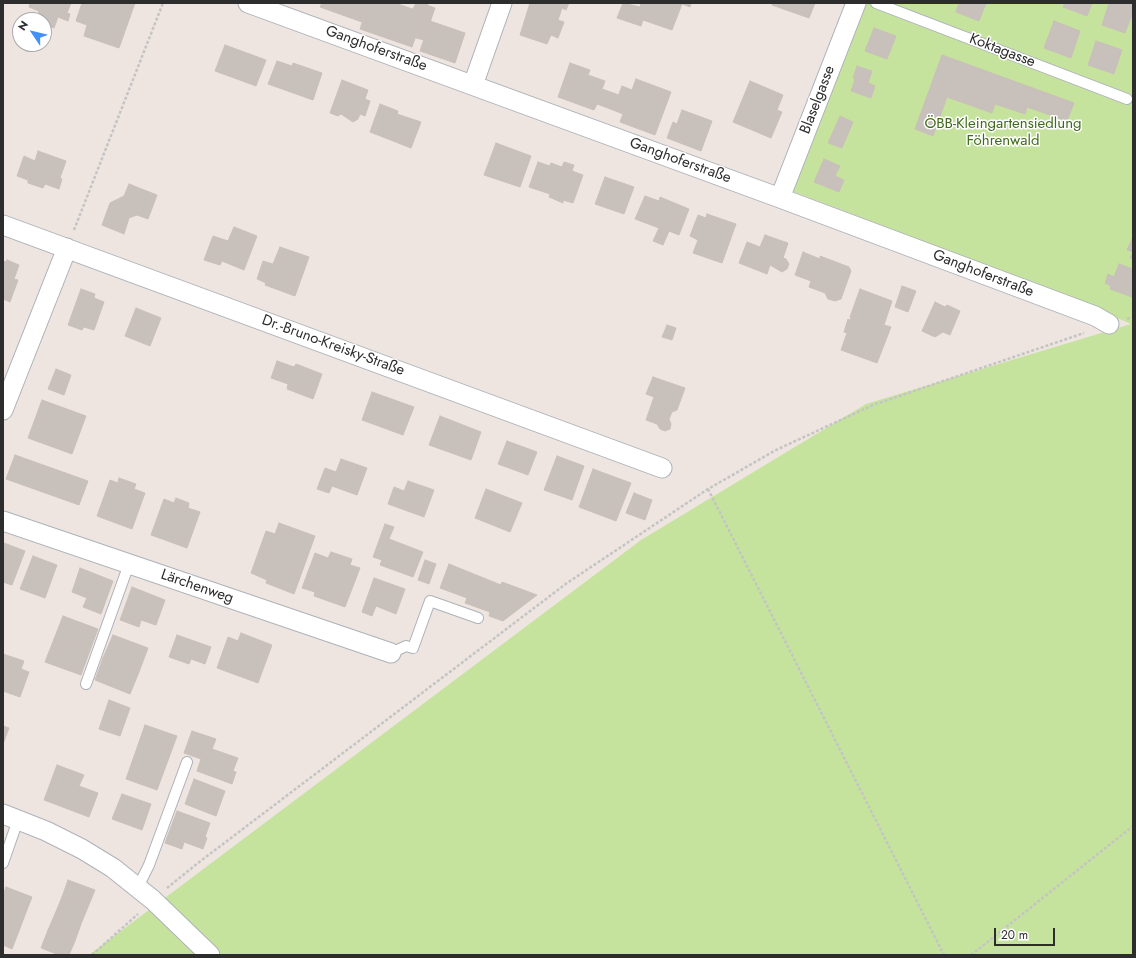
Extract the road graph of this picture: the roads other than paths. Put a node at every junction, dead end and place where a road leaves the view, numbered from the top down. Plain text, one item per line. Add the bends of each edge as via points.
1 (248, 3) edge
2 (502, 3) edge
3 (856, 3) edge
4 (876, 3) edge
5 (473, 85) junction
6 (1127, 98) dead end
7 (780, 198) junction
8 (3, 225) edge
9 (67, 248) junction
10 (1109, 324) road end
11 (3, 410) edge
12 (662, 468) dead end
13 (3, 521) edge
14 (129, 564) junction
15 (478, 618) dead end
16 (391, 653) joint
17 (86, 684) dead end
18 (187, 762) dead end
19 (11, 817) edge
20 (3, 863) edge
21 (138, 888) junction
22 (210, 955) edge

1 - 5 street, Ganghoferstraße
2 - 5 street
3 - 7 street, Blaselgasse
4 - 6 lane, Koktagasse
5 - 7 street, Ganghoferstraße
7 - 10 street, Ganghoferstraße via 1087,313
8 - 9 street, Dr.-Bruno-Kreisky-Straße
9 - 11 street
9 - 12 street, Dr.-Bruno-Kreisky-Straße
13 - 14 street, Lärchenweg
14 - 16 street, Lärchenweg
14 - 17 lane
15 - 16 lane via 430,601 413,648 406,646
18 - 21 lane
19 - 20 lane
19 - 21 street via 82,849 113,868
21 - 22 street

